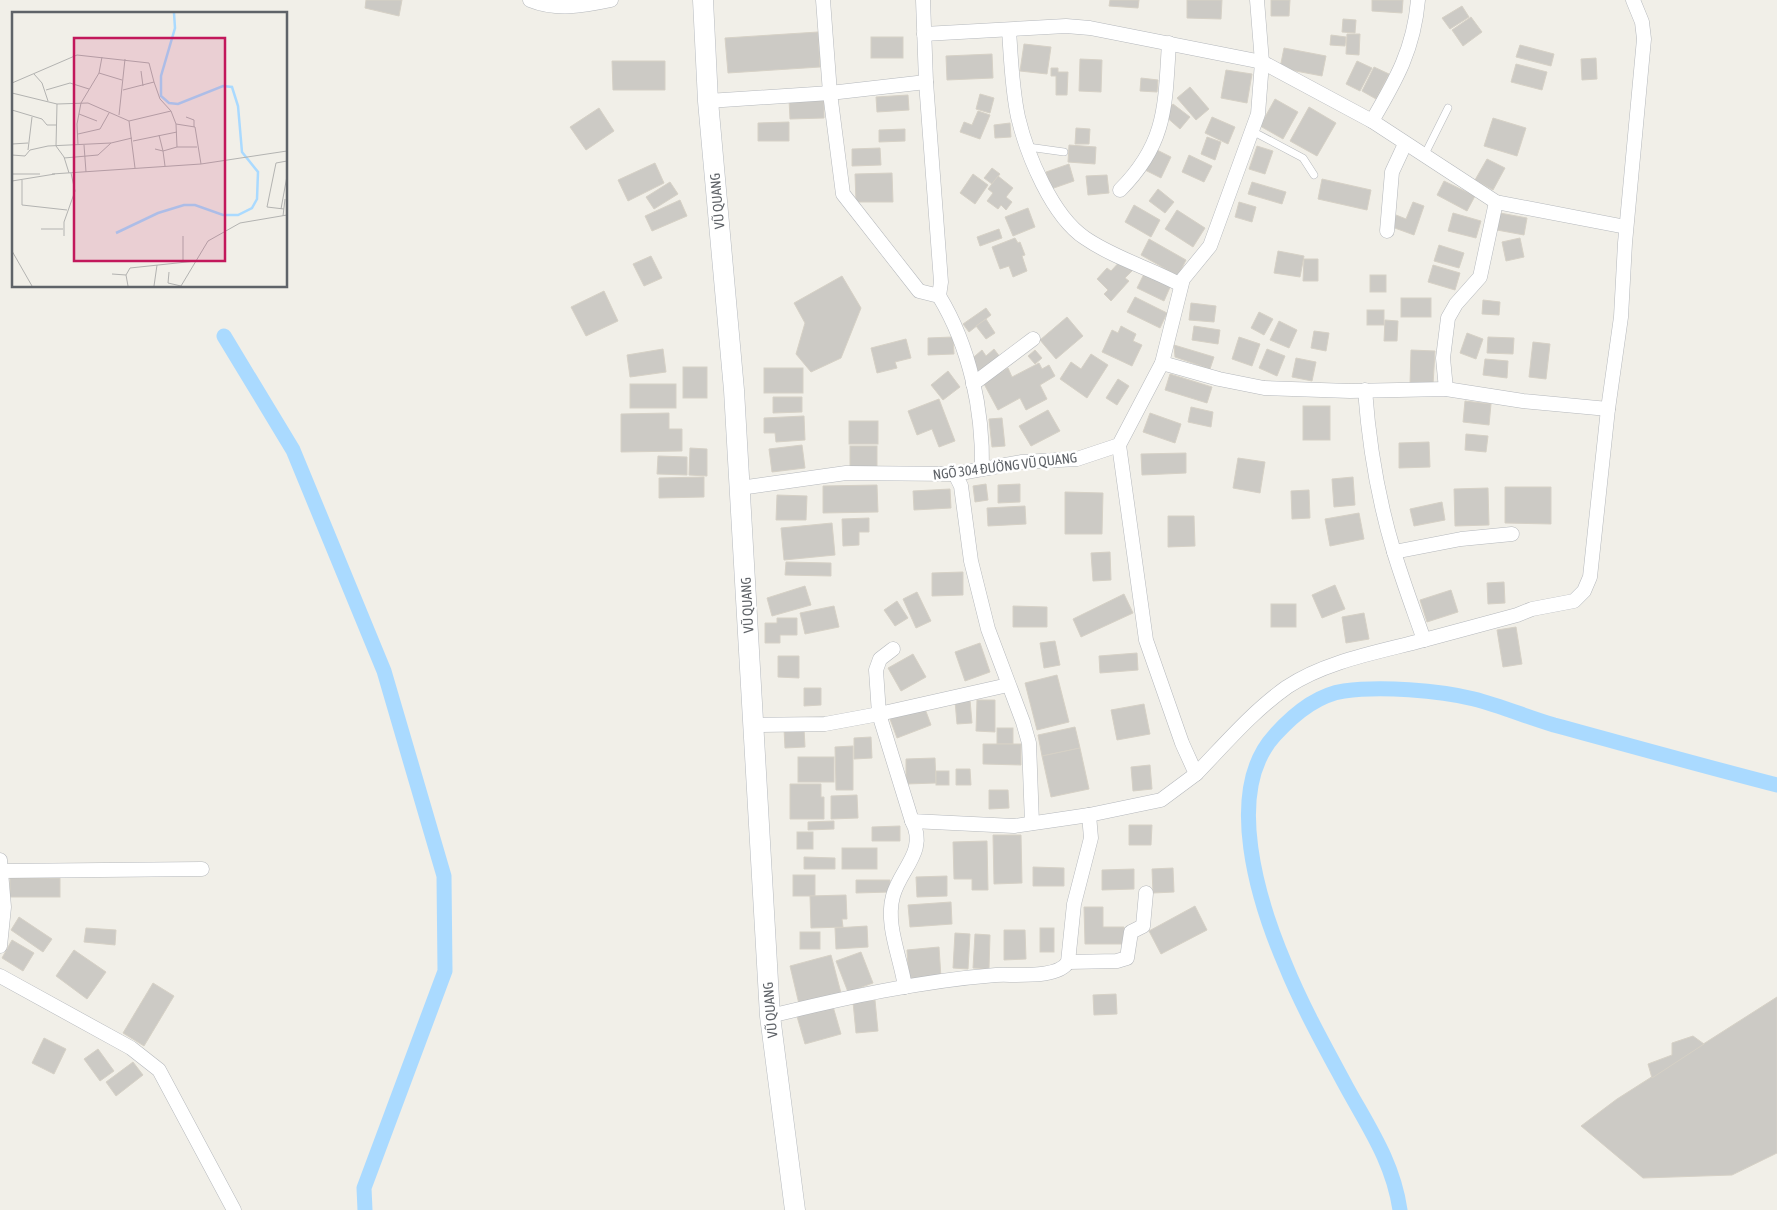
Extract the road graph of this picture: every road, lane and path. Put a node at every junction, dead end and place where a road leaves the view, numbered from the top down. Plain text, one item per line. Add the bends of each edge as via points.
1 (530, 0) edge
2 (611, 0) edge
3 (703, 0) edge
4 (823, 0) edge
5 (923, 0) edge
6 (1257, 0) edge
7 (1418, 0) edge
8 (1633, 0) edge
9 (1009, 30) junction
10 (924, 34) junction
11 (1168, 43) junction
12 (1262, 62) junction
13 (926, 82) junction
14 (830, 92) junction
15 (708, 101) junction
16 (1448, 108) dead end
17 (1372, 121) junction
18 (1252, 131) junction
19 (1405, 144) junction
20 (1028, 147) junction
21 (1064, 152) dead end
22 (1425, 154) junction
23 (1314, 175) dead end
24 (1120, 190) dead end
25 (1496, 202) junction
26 (1626, 227) junction
27 (1387, 231) dead end
28 (1181, 285) junction
29 (939, 296) junction
30 (1033, 339) dead end
31 (1162, 363) junction
32 (973, 384) junction
33 (1446, 389) junction
34 (1365, 390) junction
35 (1608, 409) junction
36 (1119, 445) junction
37 (982, 469) junction
38 (955, 474) junction
39 (740, 488) junction
40 (1512, 534) dead end
41 (1394, 552) junction
42 (1424, 640) junction
43 (894, 649) dead end
44 (1008, 685) junction
45 (879, 714) junction
46 (753, 725) junction
47 (1196, 774) junction
48 (1089, 815) junction
49 (912, 821) junction
50 (1032, 823) junction
51 (1, 866) edge
52 (202, 869) dead end
53 (1146, 893) dead end
54 (0, 946) edge
55 (1068, 962) junction
56 (0, 976) edge
57 (905, 987) junction
58 (770, 1016) junction
59 (234, 1210) edge
60 (795, 1210) edge

1 - 2 street via 570,7
3 - 15 main road, VŨ QUANG
4 - 14 street
5 - 10 street
6 - 12 street
7 - 17 street via 1414,32 1406,58
8 - 26 street via 1642,22 1644,39
9 - 10 street
9 - 11 street via 1066,26
9 - 20 street via 1016,107
10 - 13 street
11 - 12 street
11 - 24 street via 1165,103 1158,134 1148,157
12 - 17 street
12 - 18 street via 1260,100
13 - 14 street
13 - 29 street
14 - 15 street
14 - 29 street via 843,194 919,290
15 - 39 main road, VŨ QUANG
16 - 22 lane
17 - 19 street
18 - 23 lane via 1303,158
18 - 28 street via 1210,246
19 - 22 street
19 - 27 street via 1392,172
20 - 21 lane
20 - 28 street via 1054,207 1068,224 1085,238
22 - 25 street
25 - 26 street
25 - 33 street via 1480,277 1448,318 1443,358
26 - 35 street via 1621,317
28 - 31 street
29 - 32 street via 952,321
30 - 32 street
31 - 34 street via 1247,386
31 - 36 street
32 - 37 street via 981,422
33 - 34 street
33 - 35 street
34 - 41 street via 1376,481
35 - 42 street via 1590,577 1579,597
36 - 37 street, NGÕ 304 ĐƯỜNG VŨ QUANG via 1077,459 1022,462
36 - 47 street via 1146,640
37 - 38 street, NGÕ 304 ĐƯỜNG VŨ QUANG
38 - 39 street, NGÕ 304 ĐƯỜNG VŨ QUANG via 846,473
38 - 44 street via 961,486 971,561 988,629
39 - 46 main road, VŨ QUANG
40 - 41 street via 1461,539
41 - 42 street
42 - 47 street via 1319,670 1288,687 1252,716
43 - 45 street via 880,659 876,670
44 - 45 street
44 - 50 street via 1029,743
45 - 46 street via 826,724
45 - 49 street
46 - 58 main road, VŨ QUANG
47 - 48 street via 1161,800
48 - 50 street
48 - 55 street via 1091,838 1074,904
49 - 50 street via 1014,826
49 - 57 street via 917,838 915,853 892,897 892,930
51 - 52 street
51 - 54 street via 4,907
53 - 55 street via 1143,926 1131,932 1127,958
55 - 57 street via 1050,973 972,977
56 - 59 street via 131,1048 159,1070
57 - 58 street
58 - 60 main road, VŨ QUANG

